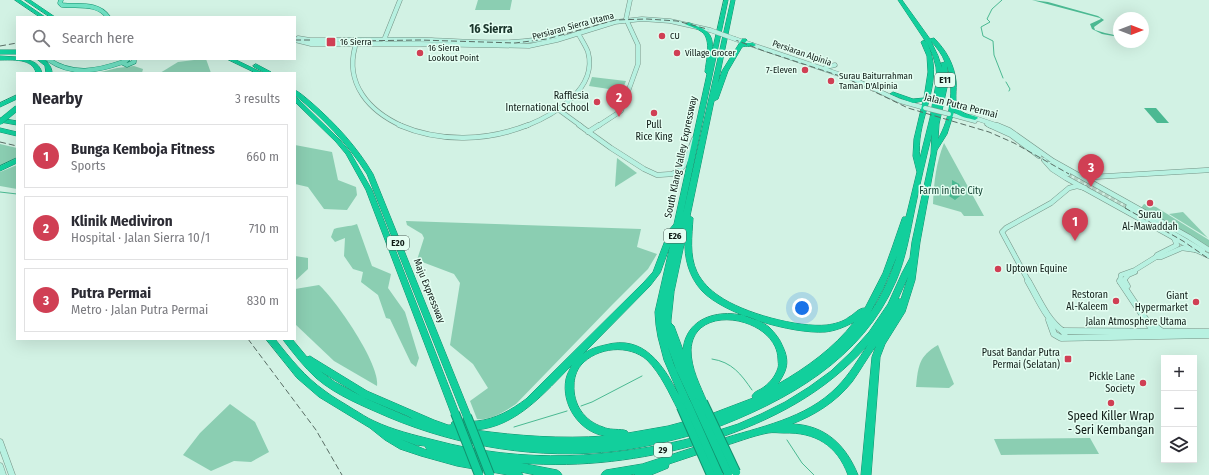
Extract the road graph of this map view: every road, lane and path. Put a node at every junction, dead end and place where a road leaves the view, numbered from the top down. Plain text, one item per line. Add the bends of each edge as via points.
1 (17, 0) edge
2 (27, 0) edge
3 (60, 0) edge
4 (400, 0) edge
5 (630, 0) edge
6 (726, 0) edge
7 (733, 0) edge
8 (900, 0) edge
9 (904, 0) edge
10 (41, 16) edge
11 (51, 16) edge
12 (103, 16) edge
13 (107, 16) edge
14 (627, 18) junction
15 (639, 20) junction
16 (914, 20) junction
17 (688, 24) junction
18 (629, 26) junction
19 (711, 28) junction
20 (578, 33) junction
21 (297, 39) edge
22 (932, 39) junction
23 (384, 40) junction
24 (742, 42) junction
25 (354, 45) junction
26 (753, 45) joint
27 (0, 55) edge
28 (16, 56) edge
29 (26, 60) edge
30 (32, 60) edge
31 (41, 60) edge
32 (48, 60) edge
33 (134, 60) edge
34 (232, 60) edge
35 (243, 60) edge
36 (125, 61) edge
37 (826, 67) junction
38 (838, 71) junction
39 (39, 72) edge
40 (44, 72) edge
41 (49, 72) edge
42 (54, 72) edge
43 (93, 72) edge
44 (258, 72) edge
45 (267, 72) edge
46 (869, 84) junction
47 (707, 86) junction
48 (296, 93) edge
49 (893, 94) junction
50 (16, 97) edge
51 (926, 99) junction
52 (296, 100) edge
53 (0, 105) edge
54 (912, 105) joint
55 (953, 105) junction
56 (924, 108) junction
57 (16, 109) edge
58 (559, 110) junction
59 (16, 113) edge
60 (950, 115) junction
61 (975, 120) junction
62 (0, 121) edge
63 (16, 123) edge
64 (0, 126) edge
65 (16, 129) edge
66 (0, 130) edge
67 (588, 132) junction
68 (16, 134) edge
69 (697, 135) junction
70 (701, 149) junction
71 (934, 154) junction
72 (16, 161) edge
73 (16, 164) edge
74 (0, 170) edge
75 (920, 172) junction
76 (1209, 172) edge
77 (1068, 174) junction
78 (1069, 188) junction
79 (1085, 188) junction
80 (1105, 190) junction
81 (913, 201) junction
82 (1128, 207) tunnel mouth
83 (688, 208) junction
84 (677, 226) junction
85 (918, 235) joint
86 (1174, 237) junction
87 (1196, 250) junction
88 (1209, 250) edge
89 (1209, 256) edge
90 (1156, 257) junction
91 (913, 260) junction
92 (911, 280) junction
93 (879, 289) junction
94 (667, 322) junction
95 (1148, 322) junction
96 (1060, 331) junction
97 (1145, 331) junction
98 (1209, 332) edge
99 (1157, 333) junction
100 (1209, 335) edge
101 (271, 340) edge
102 (288, 340) edge
103 (297, 351) junction
104 (691, 374) junction
105 (692, 404) junction
106 (743, 405) junction
107 (411, 414) junction
108 (370, 424) junction
109 (765, 430) junction
110 (660, 432) junction
111 (412, 439) junction
112 (0, 442) edge
113 (681, 455) junction
114 (0, 466) edge
115 (731, 474) edge
116 (3, 475) edge
117 (12, 475) edge
118 (479, 475) edge
119 (490, 475) edge
120 (518, 475) edge
121 (558, 475) edge
122 (606, 475) edge
123 (639, 475) edge
124 (711, 475) edge
125 (853, 475) edge
126 (866, 475) edge

1 - 10 highway
2 - 11 highway
3 - 12 main road via 60,6 93,8
3 - 13 main road via 62,5 96,7 103,10
4 - 23 street
5 - 14 street
6 - 47 highway, South Klang Valley Expressway / E26
7 - 70 highway, South Klang Valley Expressway / E26
8 - 16 highway, E11
9 - 22 highway, E11
14 - 15 street, Persiaran Sierra Utama
14 - 18 street
14 - 19 street, Persiaran Sierra Utama via 667,18
14 - 20 street, Persiaran Sierra Utama
14 - 23 street, Persiaran Sierra Utama via 527,42
15 - 17 street, Persiaran Sierra Utama
15 - 18 street via 631,22
16 - 51 highway via 914,26 927,48 930,60
16 - 75 highway, E11 via 934,51 940,66 927,148
17 - 19 street, Persiaran Sierra Utama
17 - 47 highway via 702,29 710,40
18 - 67 street via 638,45 638,64 621,111
19 - 24 street, bridge
20 - 25 street, Persiaran Sierra Utama via 530,46
20 - 58 street via 590,56 589,71 575,95
21 - 23 street, Persiaran Sierra Utama
21 - 25 street, Persiaran Sierra Utama via 311,44
22 - 55 highway via 939,46 951,68 955,90
22 - 71 highway, E11 via 943,62 945,78 936,124
24 - 26 highway
24 - 37 street, Persiaran Alpinia
24 - 70 highway via 722,78
25 - 58 street via 351,67 361,94 382,116 408,129 458,137 492,136 525,126
26 - 46 street, Persiaran Alpinia
27 - 28 highway
29 - 39 highway via 38,67
30 - 40 highway via 41,66
31 - 41 highway via 47,64
32 - 36 main road via 61,68 83,71 107,68
32 - 42 highway
33 - 36 main road via 131,64
34 - 44 highway
35 - 45 highway
36 - 43 main road
37 - 38 street, Persiaran Alpinia
37 - 38 street via 835,66
38 - 46 street, Persiaran Alpinia
46 - 49 street, Persiaran Alpinia
46 - 54 street, Persiaran Alpinia
47 - 69 highway, South Klang Valley Expressway / E26
48 - 119 highway, Maju Expressway / E20, bridge via 355,150 370,174
49 - 51 highway via 913,101
49 - 56 street, Jalan Putra Permai
50 - 53 highway
51 - 56 highway
52 - 118 highway, Maju Expressway / E20, bridge via 348,153 369,190
54 - 56 highway
55 - 60 highway
55 - 61 highway via 958,113
56 - 60 street, Jalan Putra Permai, bridge
56 - 75 highway via 916,146
57 - 62 highway, bridge
58 - 67 street
59 - 64 highway
60 - 61 highway
60 - 71 highway
61 - 77 street, Jalan Putra Permai via 993,123 1009,130
61 - 77 street, Jalan Putra Permai via 1011,135 1052,169
62 - 63 highway
64 - 65 highway
66 - 68 highway
67 - 69 street via 657,175 672,174 680,170
69 - 84 highway, South Klang Valley Expressway / E26
70 - 83 highway, South Klang Valley Expressway / E26
71 - 85 highway, E11
72 - 74 highway
73 - 74 highway
75 - 81 highway, 29
76 - 77 street via 1092,177
76 - 80 street via 1100,180
77 - 78 street
77 - 79 street
77 - 80 street, Jalan Putra Permai
78 - 79 street
78 - 96 street via 1051,203 1002,232 1047,314
79 - 86 street
80 - 88 street, Jalan Putra Permai
81 - 93 highway
81 - 103 highway, 29 via 899,260 887,291 869,319 842,349 808,378 768,402 722,422 668,438 615,447 578,449 519,447 455,437 411,423 344,392 320,375
82 - 89 street via 1180,236
83 - 93 highway via 690,265 707,291 725,304 787,325 825,328 839,326 855,318
83 - 94 highway, South Klang Valley Expressway / E26 via 670,292
84 - 105 highway, South Klang Valley Expressway / E26 via 659,312 660,350
84 - 107 highway via 672,230 656,273 647,284 523,407 510,416 494,422 467,426 448,424
85 - 91 highway, 29
86 - 87 street
86 - 90 street via 1177,245
87 - 89 street
87 - 90 street via 1182,248
90 - 95 street via 1134,270 1124,282
91 - 92 highway
91 - 111 highway, 29 via 888,311 850,359 790,404 726,432 672,448 640,454 570,461 491,456
92 - 109 highway via 891,317 850,379 810,412
92 - 126 highway via 901,312 878,349
93 - 106 highway via 867,312 824,357 770,394
94 - 104 highway
94 - 105 highway, South Klang Valley Expressway / E26 via 669,337
95 - 97 street
95 - 99 street
96 - 97 street, Jalan Atmosphere Utama
96 - 99 street, Jalan Atmosphere Utama
97 - 99 street, Jalan Atmosphere Utama
98 - 99 street, Jalan Atmosphere Utama
99 - 100 street, Jalan Atmosphere Utama
101 - 108 highway, 29 via 300,375 322,394
102 - 103 highway, 29
103 - 107 highway via 326,372 364,394
104 - 105 highway
104 - 106 highway via 688,344 695,329 702,323 732,315 756,322 775,338 781,350 781,371 769,388
105 - 110 highway via 646,354 640,351 628,347 606,347 590,353 578,363 572,373 568,389 570,403 582,421 594,429 613,434
105 - 115 highway, South Klang Valley Expressway / E26, bridge
105 - 115 highway, bridge
105 - 124 highway, bridge
106 - 110 highway via 714,417
107 - 110 highway via 450,429 528,441 601,441
108 - 111 highway, 29
108 - 120 highway via 383,436 426,453 444,459 510,471
109 - 113 highway
109 - 125 highway via 801,429 823,437 844,456
111 - 121 highway via 439,451
112 - 117 street
113 - 122 highway via 642,468
113 - 123 highway via 669,463
114 - 116 street

